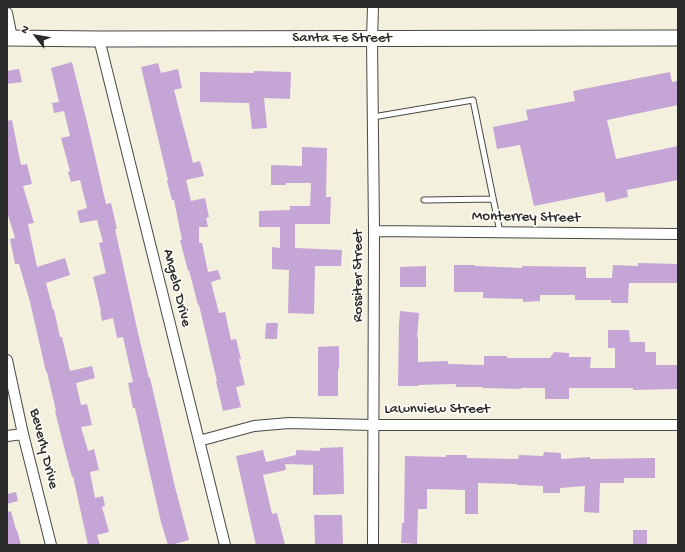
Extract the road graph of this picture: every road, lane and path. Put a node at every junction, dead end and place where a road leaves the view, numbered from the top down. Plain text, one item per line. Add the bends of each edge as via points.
1 (373, 7) edge
2 (7, 13) edge
3 (10, 38) edge
4 (372, 38) junction
5 (678, 38) edge
6 (99, 39) junction
7 (373, 117) junction
8 (493, 199) junction
9 (424, 200) dead end
10 (374, 231) junction
11 (500, 232) junction
12 (678, 234) edge
13 (7, 360) edge
14 (373, 425) junction
15 (678, 425) edge
16 (23, 434) junction
17 (7, 436) edge
18 (199, 440) junction
19 (52, 545) edge
20 (225, 545) edge
21 (373, 545) edge

1 - 4 street, Rossiter Street
2 - 3 street
3 - 6 main road, Santa Fe Street
4 - 5 main road, Santa Fe Street
4 - 6 main road, Santa Fe Street
4 - 7 street, Rossiter Street
6 - 18 street, Angelo Drive
7 - 8 lane via 473,100
7 - 10 street, Rossiter Street
8 - 9 lane
8 - 11 lane
10 - 11 street, Monterrey Street
10 - 14 street, Rossiter Street
11 - 12 street, Monterrey Street
13 - 16 street, Beverly Drive
14 - 15 street, Lawnview Street
14 - 18 street, Lawnview Street via 290,423 254,426
14 - 21 street, Rossiter Street
16 - 17 street
16 - 19 street, Beverly Drive
18 - 20 street, Angelo Drive

